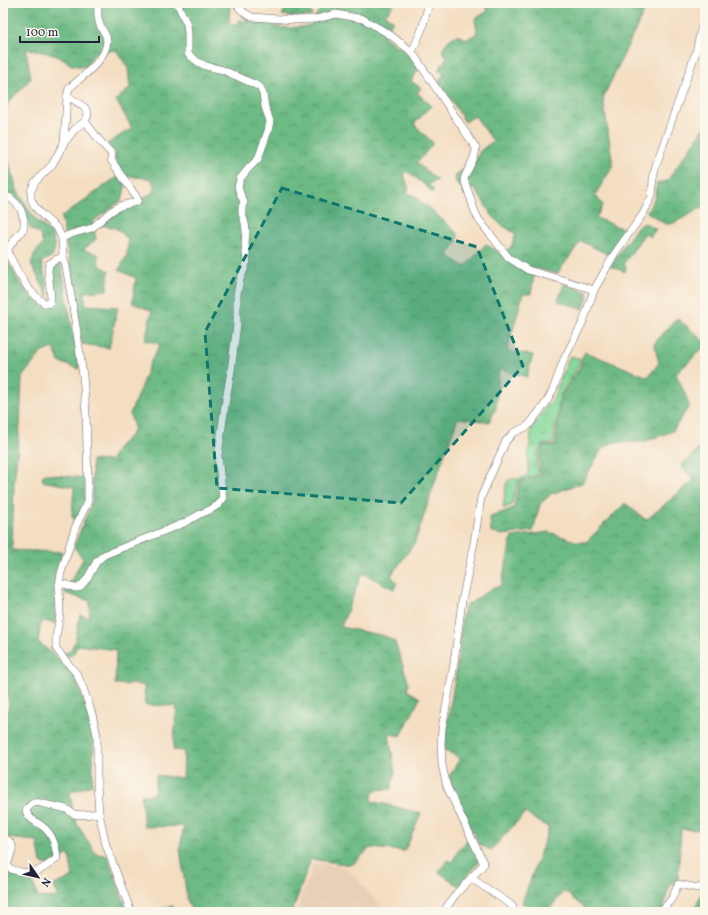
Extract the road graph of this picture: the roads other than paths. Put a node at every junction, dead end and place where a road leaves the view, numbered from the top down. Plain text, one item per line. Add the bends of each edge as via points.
1 (98, 3) edge
2 (177, 3) edge
3 (236, 3) edge
4 (429, 3) edge
5 (705, 21) edge
6 (412, 52) junction
7 (67, 96) junction
8 (85, 121) junction
9 (64, 143) junction
10 (3, 198) edge
11 (62, 238) junction
12 (63, 257) junction
13 (594, 290) junction
14 (59, 585) junction
15 (99, 813) junction
16 (3, 838) edge
17 (471, 878) junction
18 (705, 886) edge
19 (131, 912) edge
20 (443, 912) edge
21 (513, 912) edge
22 (618, 912) edge
23 (624, 912) edge
24 (659, 912) edge

1 - 7 street via 99,23 106,37 104,52 69,88
2 - 14 street via 187,24 188,54 206,66 223,70 260,88 270,121 258,159 240,179 238,187 244,202 242,214 246,231 247,261 237,294 238,324 218,456 223,499 210,510 184,523 104,555 97,560 84,584 78,588
3 - 6 street via 239,9 252,18 316,19 336,14 363,19 389,34
4 - 6 street
5 - 13 street via 656,165 652,196 643,214 615,252
6 - 13 street via 476,148 476,154 464,179 479,220 509,258 528,270
7 - 8 street via 88,112
7 - 9 street
8 - 9 street
8 - 11 street via 112,154 111,160 138,200 110,212 92,228
9 - 11 street via 52,165 35,182 31,191 34,207 57,228
10 - 12 street via 9,197 17,204 24,220 24,228 8,248 9,255 28,288 46,304 51,298 49,264
11 - 12 street
12 - 14 street via 83,376 88,502 75,528
13 - 17 street via 583,322 564,358 546,403 528,426 510,436 481,497 462,601 441,744 447,787 484,864
14 - 15 street via 60,615 56,648 77,674 92,714 97,735
15 - 16 street via 72,814 65,808 35,802 29,806 27,815 48,831 57,854 55,860 36,872 10,870 7,866 13,847 12,843
15 - 19 street via 106,845
17 - 20 street
17 - 21 street via 510,904
18 - 24 street via 698,888 678,884 673,898
22 - 23 street

